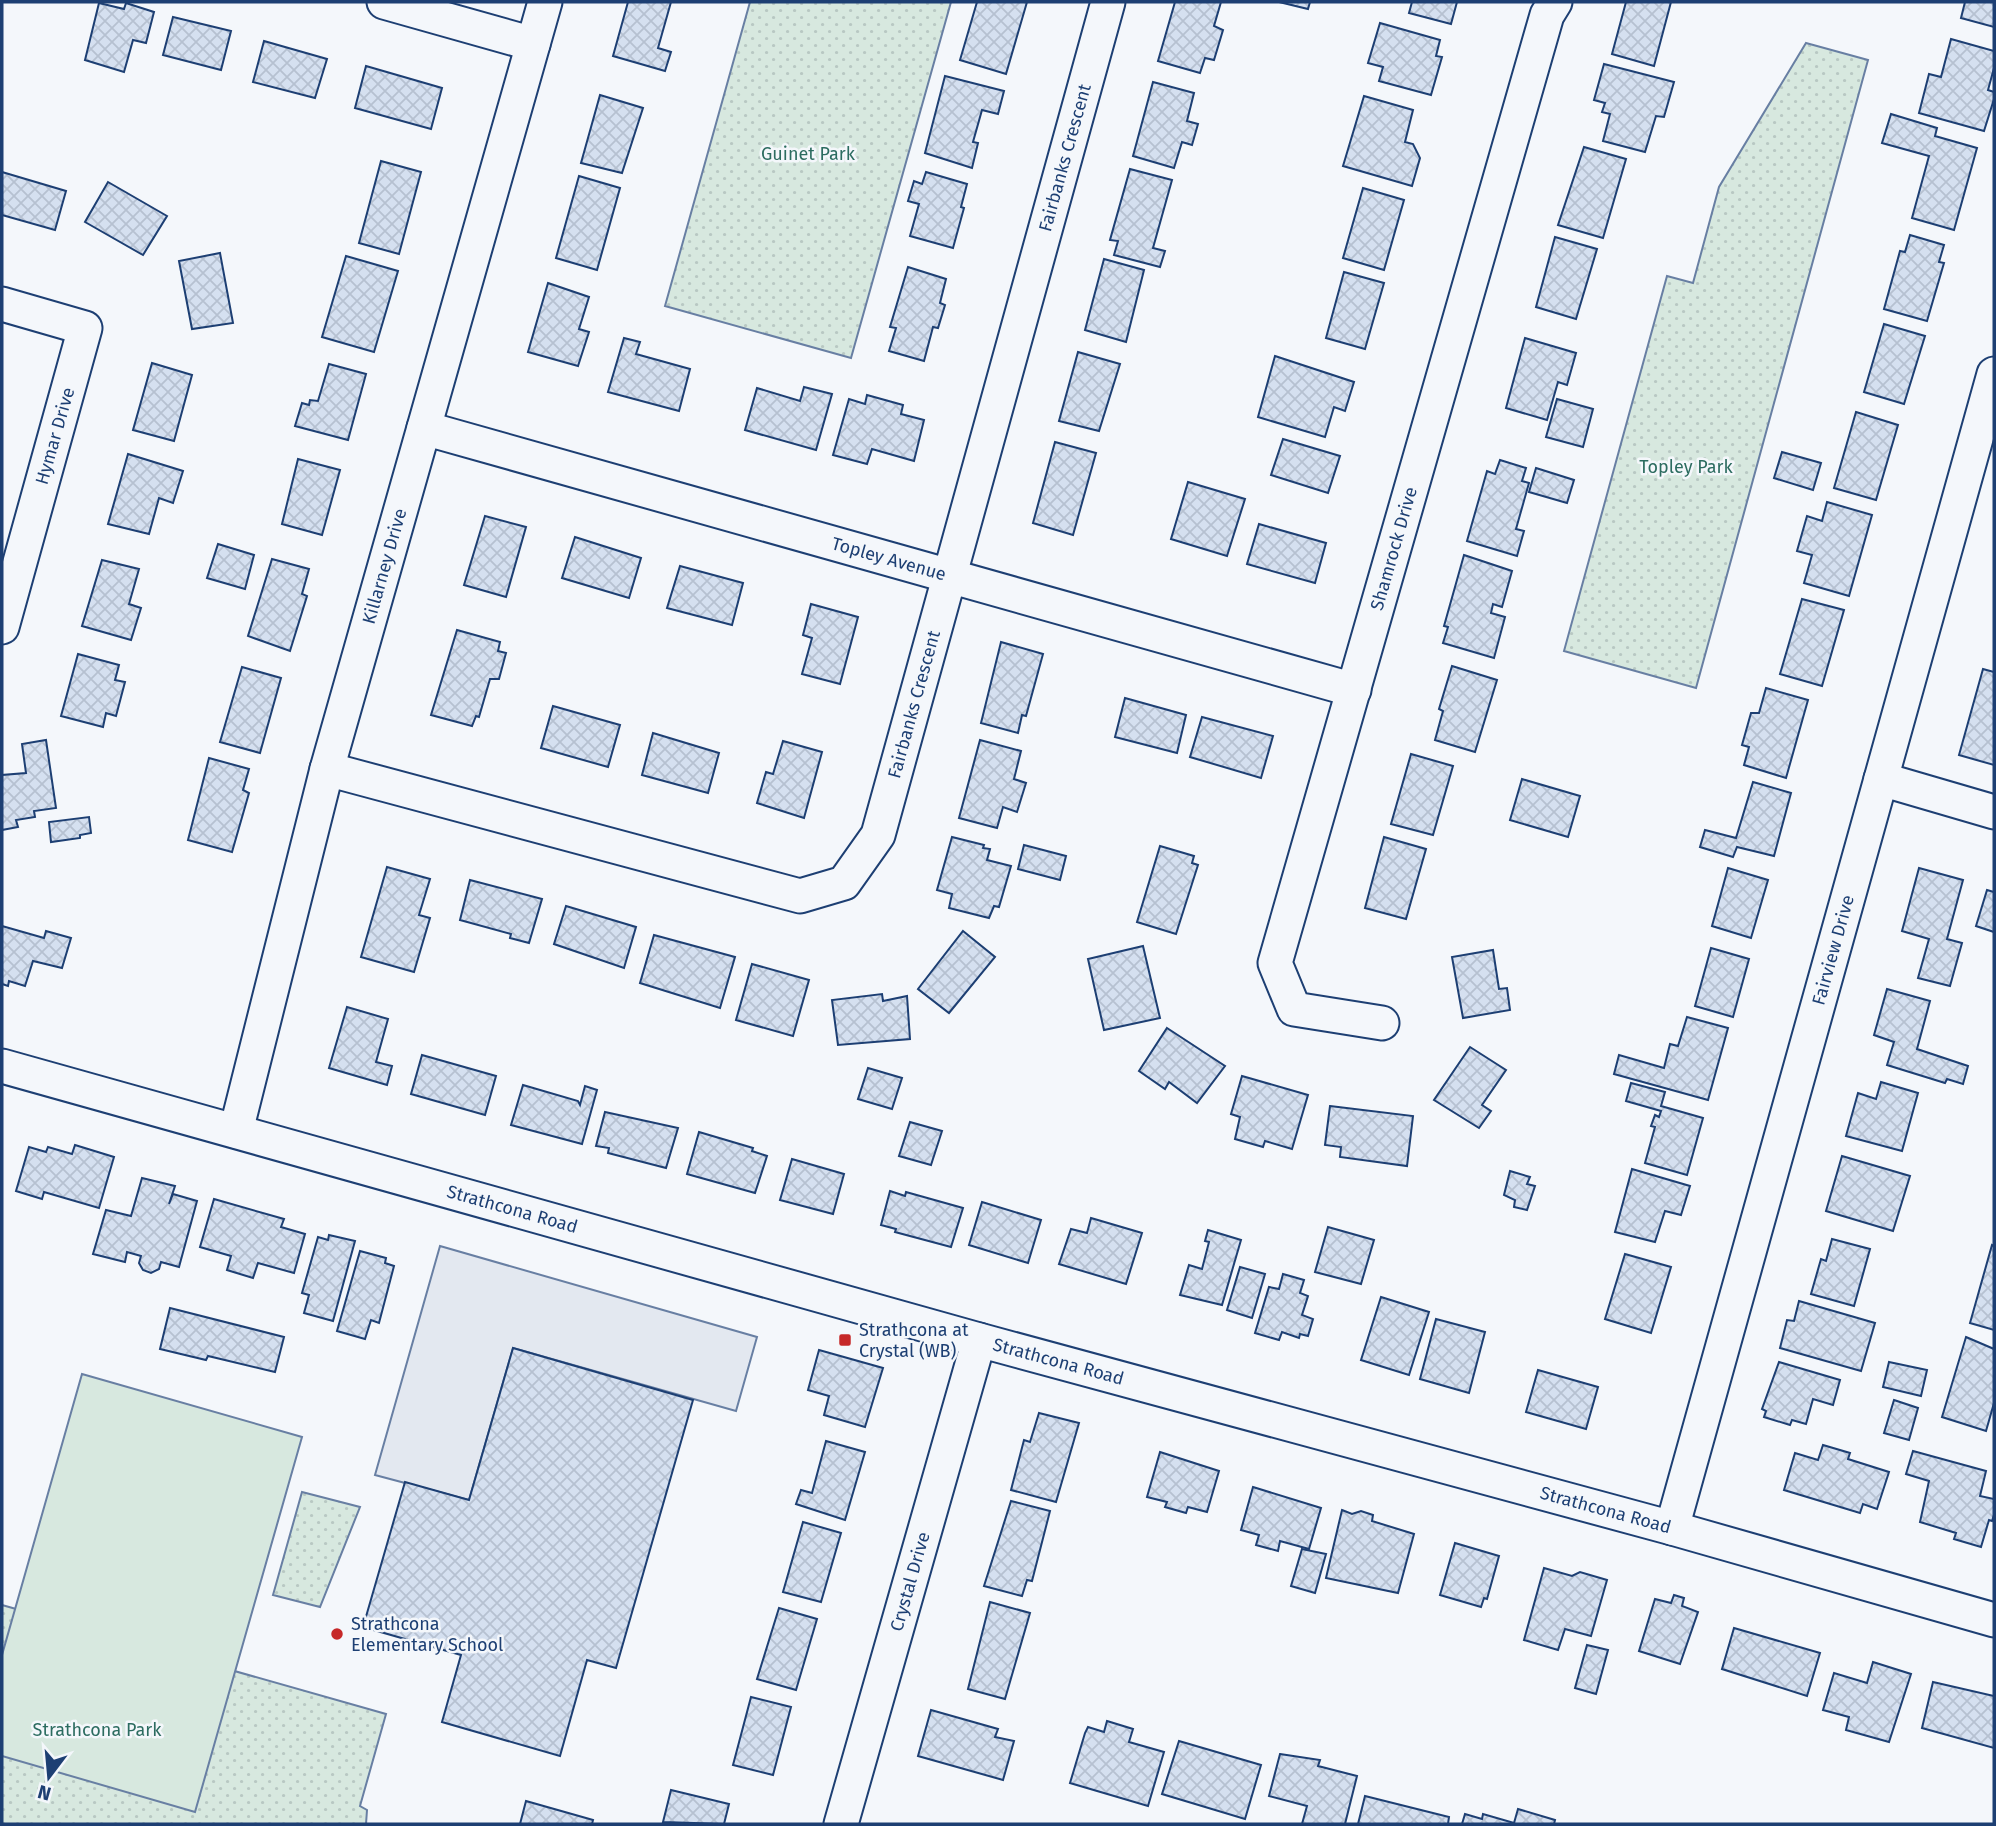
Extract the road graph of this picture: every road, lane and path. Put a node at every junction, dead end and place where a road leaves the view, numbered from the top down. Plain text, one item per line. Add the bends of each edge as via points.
1 (384, 2) edge
2 (545, 2) edge
3 (1108, 2) edge
4 (1555, 2) edge
5 (533, 44) junction
6 (2, 304) edge
7 (1994, 374) edge
8 (424, 428) junction
9 (950, 576) junction
10 (2, 626) edge
11 (1354, 690) junction
12 (327, 769) junction
13 (1881, 779) junction
14 (1994, 812) edge
15 (1382, 1023) dead end
16 (2, 1066) edge
17 (236, 1131) junction
18 (979, 1340) junction
19 (1672, 1528) junction
20 (1994, 1620) edge
21 (844, 1823) edge

1 - 5 street
2 - 5 street, Killarney Drive
3 - 9 street, Fairbanks Crescent
4 - 11 street, Shamrock Drive via 1543,28
5 - 8 street, Killarney Drive
6 - 10 street, Hymar Drive via 85,328
7 - 13 street, Fairview Drive
8 - 9 street, Topley Avenue
8 - 12 street, Killarney Drive
9 - 11 street, Topley Avenue
9 - 12 street, Fairbanks Crescent via 878,835 844,883 800,896
11 - 15 street, Shamrock Drive via 1275,963 1294,1009
12 - 17 street, Killarney Drive
13 - 14 street
13 - 19 street, Fairview Drive
16 - 17 street, Strathcona Road
17 - 18 street, Strathcona Road
18 - 19 street, Strathcona Road
18 - 21 street, Crystal Drive
19 - 20 street, Strathcona Road

